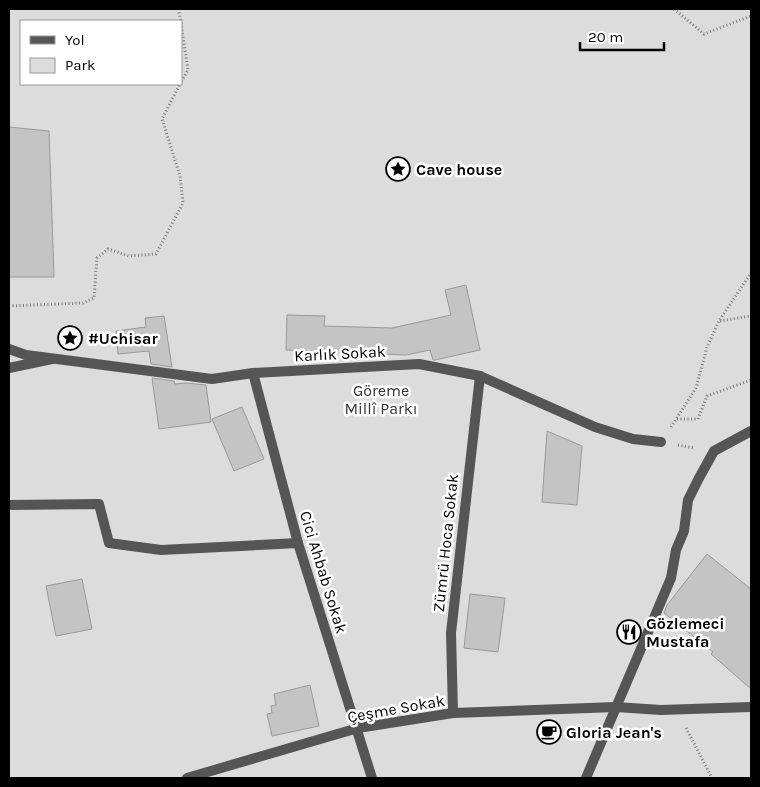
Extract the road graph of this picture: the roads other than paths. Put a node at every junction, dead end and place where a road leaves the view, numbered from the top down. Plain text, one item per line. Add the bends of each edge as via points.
1 (9, 349) edge
2 (54, 359) junction
3 (9, 368) edge
4 (253, 373) junction
5 (480, 376) junction
6 (751, 431) edge
7 (661, 442) road end
8 (9, 505) edge
9 (298, 543) junction
10 (616, 707) junction
11 (751, 707) edge
12 (453, 713) junction
13 (358, 728) junction
14 (187, 778) edge
15 (372, 778) edge
16 (586, 778) edge

1 - 2 street, Karlık Sokak
2 - 3 street
2 - 4 street, Karlık Sokak via 212,379
4 - 5 street, Karlık Sokak via 419,364
4 - 9 street, Cici Ahbab Sokak
5 - 7 street, Karlık Sokak via 595,427 633,439
5 - 12 street, Zümrü Hoca Sokak via 451,633
6 - 10 street via 714,451 688,500 684,531 676,550 671,578
8 - 9 street via 98,504 109,543 161,550
9 - 13 street, Cici Ahbab Sokak
10 - 11 street, Çeşme Sokak via 661,710
10 - 12 street, Çeşme Sokak
10 - 16 street
12 - 13 street, Çeşme Sokak
13 - 14 street, Çeşme Sokak
13 - 15 street, Cici Ahbab Sokak

